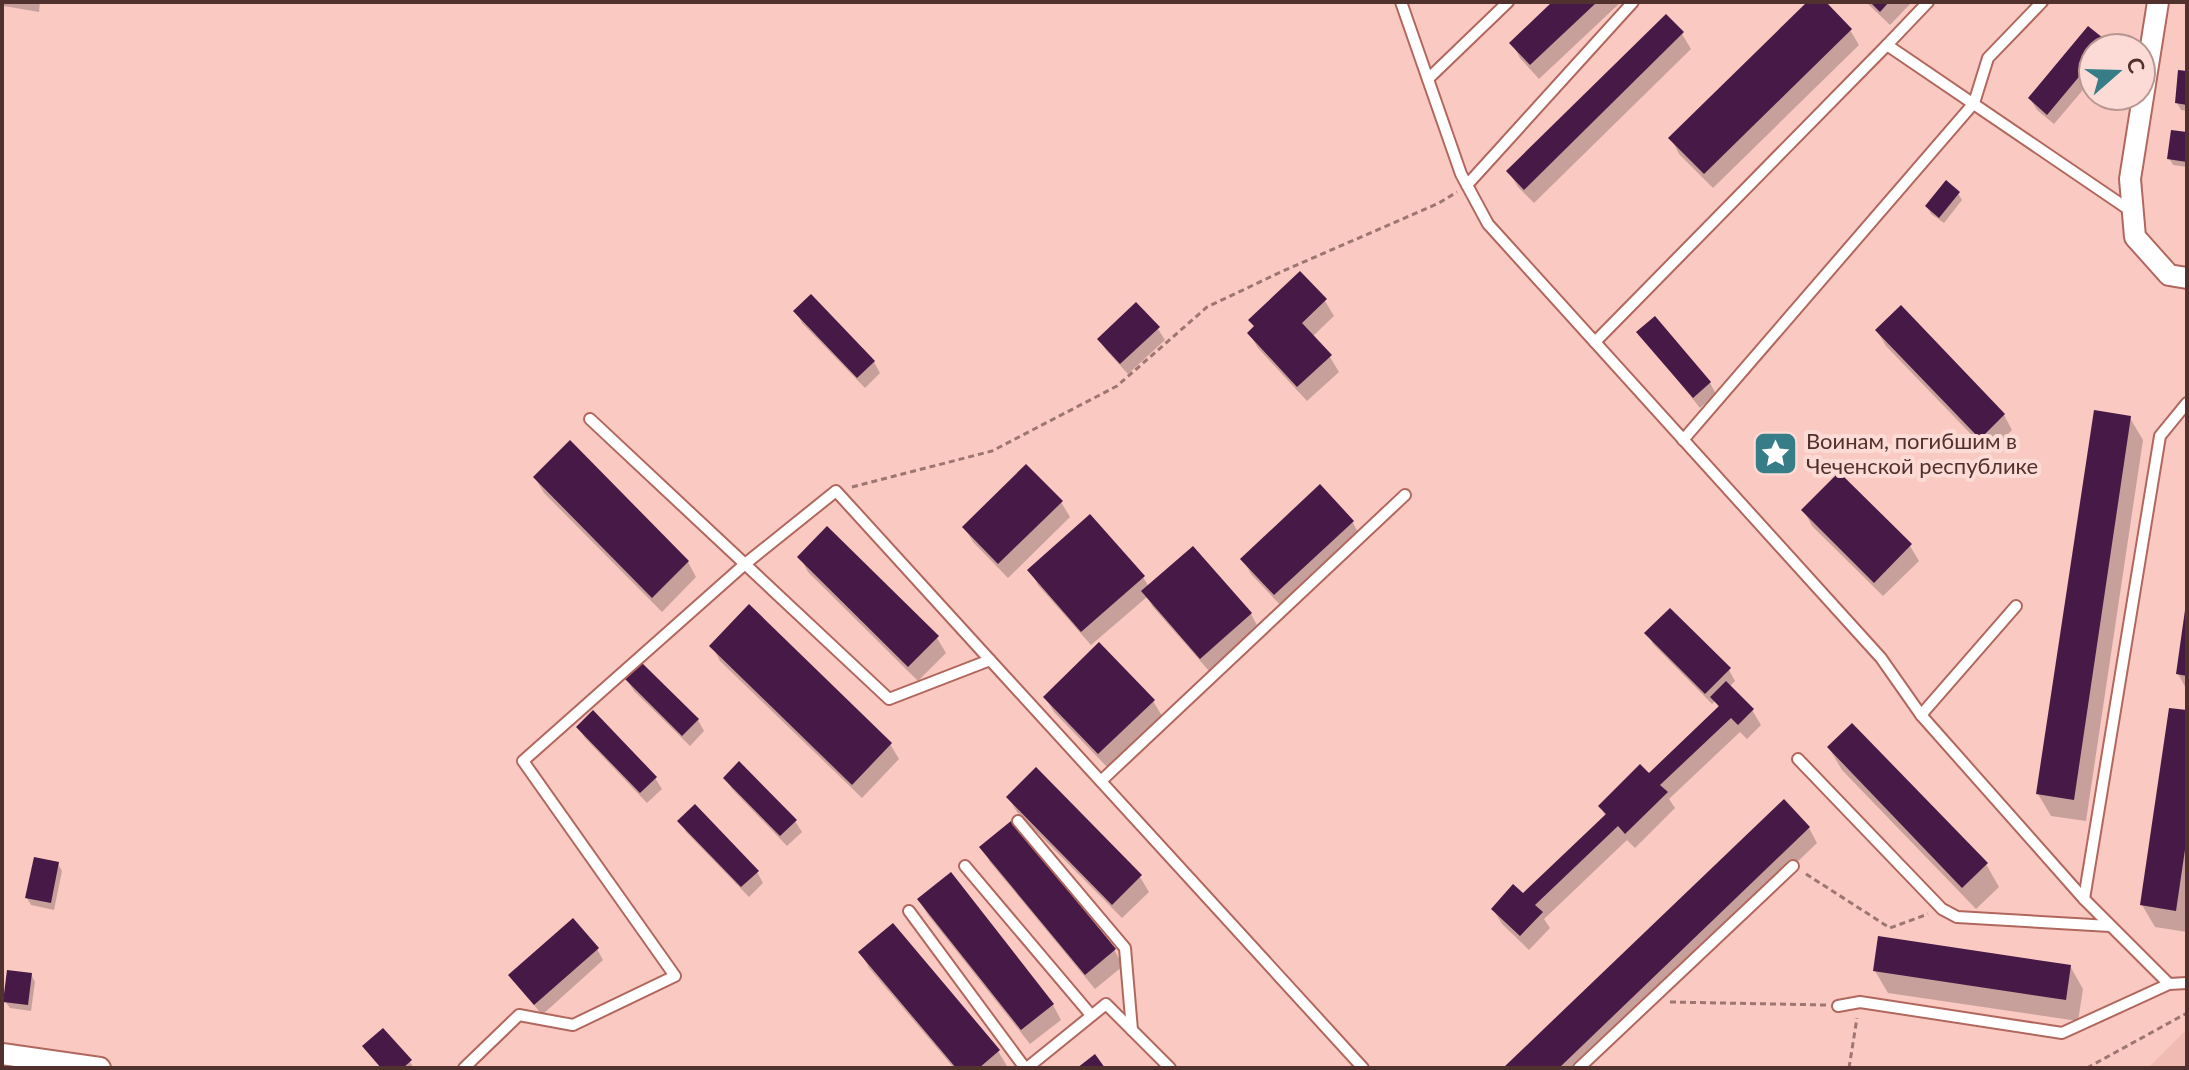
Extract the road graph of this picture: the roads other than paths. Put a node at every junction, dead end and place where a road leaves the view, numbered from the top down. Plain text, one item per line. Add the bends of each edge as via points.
1 (1401, 2) edge
2 (1508, 2) edge
3 (1633, 2) edge
4 (1928, 2) edge
5 (2042, 2) edge
6 (2158, 2) edge
7 (1887, 45) junction
8 (1428, 79) junction
9 (1974, 103) junction
10 (1467, 185) junction
11 (2133, 212) junction
12 (2187, 278) edge
13 (1595, 342) junction
14 (2187, 403) edge
15 (590, 419) dead end
16 (1683, 440) junction
17 (1405, 495) dead end
18 (745, 564) junction
19 (2016, 606) dead end
20 (990, 660) junction
21 (1921, 715) junction
22 (1798, 759) dead end
23 (1101, 781) junction
24 (1018, 821) dead end
25 (965, 866) dead end
26 (1793, 866) road end
27 (2084, 899) junction
28 (909, 911) dead end
29 (2110, 926) junction
30 (2187, 983) edge
31 (2169, 984) junction
32 (1838, 1006) road end
33 (1091, 1015) junction
34 (1132, 1030) junction
35 (2, 1054) edge
36 (100, 1068) edge
37 (464, 1068) edge
38 (1026, 1068) edge
39 (1170, 1068) edge
40 (1363, 1068) edge
41 (1579, 1068) edge

1 - 8 lane
2 - 8 lane
3 - 10 lane
4 - 7 lane
5 - 9 lane via 1988,58
6 - 11 street via 2130,179
7 - 9 lane
7 - 13 lane
8 - 10 lane
9 - 11 lane
9 - 16 lane
10 - 13 lane via 1488,224
11 - 12 street via 2135,237 2169,275
13 - 16 lane
14 - 27 lane via 2160,436
15 - 18 lane
16 - 21 lane via 1881,658
17 - 23 lane
18 - 20 lane via 889,699
18 - 20 lane via 836,491
18 - 37 lane via 523,761 675,976 573,1025 519,1015
19 - 21 lane
20 - 23 lane
21 - 27 lane
22 - 29 lane via 1942,909 1957,917
23 - 40 lane
24 - 34 lane via 1125,948
25 - 33 lane
26 - 41 lane
27 - 29 lane
28 - 38 lane
29 - 31 lane
30 - 31 lane
31 - 32 lane via 2062,1033 1860,1002
33 - 34 lane via 1106,1004
33 - 38 lane
34 - 39 lane
35 - 36 street

